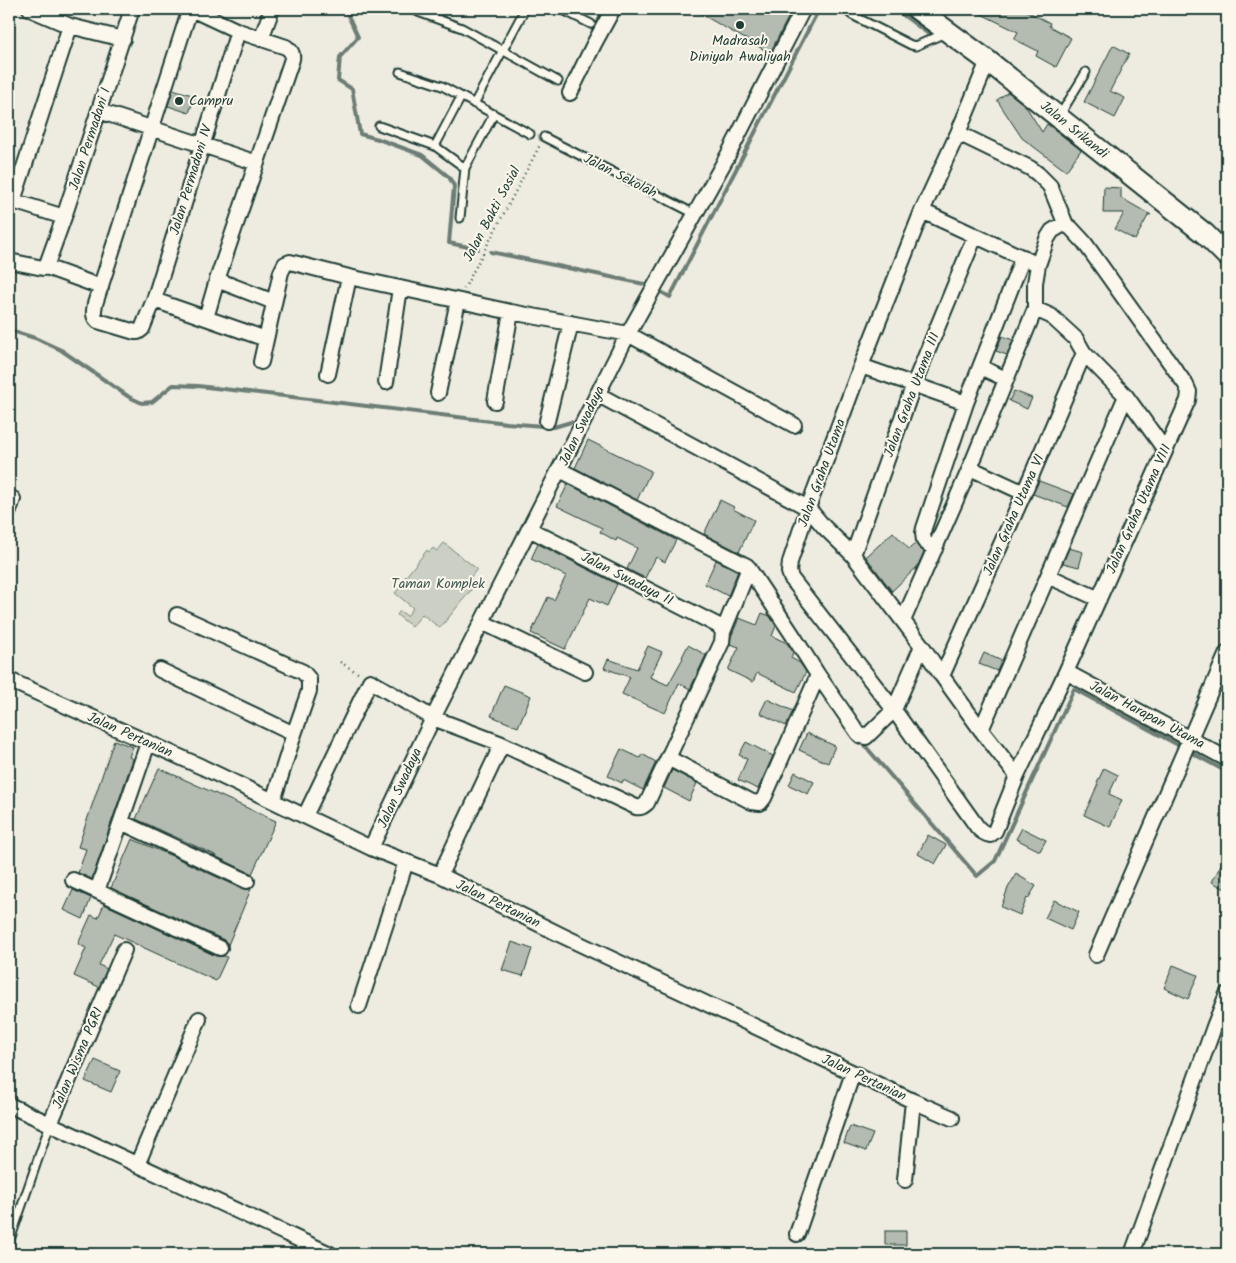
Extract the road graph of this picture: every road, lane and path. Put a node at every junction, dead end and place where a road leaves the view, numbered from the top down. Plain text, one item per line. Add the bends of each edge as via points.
1 (30, 9) edge
2 (132, 9) edge
3 (191, 9) edge
4 (272, 9) edge
5 (525, 9) edge
6 (561, 9) edge
7 (613, 9) edge
8 (803, 9) edge
9 (846, 9) edge
10 (917, 9) edge
11 (418, 12) dead end
12 (591, 24) dead end
13 (70, 26) junction
14 (238, 31) junction
15 (948, 32) junction
16 (122, 39) junction
17 (261, 39) junction
18 (503, 50) junction
19 (988, 62) junction
20 (400, 72) dead end
21 (1086, 72) dead end
22 (558, 81) dead end
23 (570, 93) dead end
24 (461, 96) junction
25 (474, 104) junction
26 (99, 112) junction
27 (494, 114) junction
28 (1058, 118) junction
29 (379, 126) dead end
30 (151, 129) junction
31 (958, 133) junction
32 (530, 134) dead end
33 (544, 137) joint
34 (202, 145) junction
35 (435, 146) junction
36 (257, 163) junction
37 (465, 168) junction
38 (11, 200) edge
39 (922, 211) junction
40 (695, 214) junction
41 (64, 217) junction
42 (460, 218) dead end
43 (1066, 224) junction
44 (975, 236) junction
45 (1227, 256) edge
46 (1022, 257) junction
47 (9, 261) edge
48 (1038, 265) junction
49 (46, 268) junction
50 (349, 277) junction
51 (217, 280) junction
52 (101, 287) junction
53 (400, 288) junction
54 (154, 300) junction
55 (458, 300) junction
56 (274, 302) junction
57 (1035, 309) junction
58 (511, 312) junction
59 (206, 318) junction
60 (571, 323) junction
61 (628, 334) junction
62 (266, 340) junction
63 (1084, 353) junction
64 (260, 362) dead end
65 (862, 366) junction
66 (980, 367) junction
67 (328, 374) dead end
68 (1006, 378) junction
69 (386, 382) dead end
70 (914, 384) junction
71 (438, 393) dead end
72 (597, 394) junction
73 (1126, 396) junction
74 (495, 401) dead end
75 (966, 403) junction
76 (547, 420) dead end
77 (794, 425) dead end
78 (1165, 450) junction
79 (970, 468) junction
80 (560, 470) junction
81 (1024, 493) junction
82 (936, 494) junction
83 (956, 501) junction
84 (808, 508) junction
85 (529, 529) junction
86 (935, 549) junction
87 (852, 555) junction
88 (749, 568) junction
89 (1048, 576) junction
90 (1099, 599) junction
91 (177, 615) dead end
92 (903, 621) junction
93 (482, 622) junction
94 (723, 632) junction
95 (922, 646) junction
96 (1227, 653) edge
97 (340, 662) dead end
98 (160, 670) dead end
99 (585, 672) dead end
100 (1066, 672) junction
101 (818, 675) junction
102 (942, 676) junction
103 (9, 680) edge
104 (370, 682) junction
105 (894, 710) junction
106 (433, 718) junction
107 (981, 730) junction
108 (294, 734) junction
109 (1189, 738) junction
110 (148, 742) junction
111 (502, 744) junction
112 (668, 758) junction
113 (1227, 759) edge
114 (1017, 776) junction
115 (273, 801) junction
116 (305, 816) junction
117 (120, 822) junction
118 (996, 831) joint
119 (371, 848) junction
120 (406, 862) junction
121 (440, 875) junction
122 (73, 880) dead end
123 (247, 881) dead end
124 (97, 891) junction
125 (220, 948) dead end
126 (124, 950) dead end
127 (1096, 954) dead end
128 (1227, 994) edge
129 (358, 1006) dead end
130 (199, 1019) dead end
131 (853, 1073) junction
132 (913, 1101) junction
133 (9, 1105) edge
134 (952, 1118) dead end
135 (50, 1124) junction
136 (137, 1165) junction
137 (905, 1180) dead end
138 (798, 1234) dead end
139 (9, 1243) edge
140 (330, 1254) edge
141 (1132, 1254) edge

1 - 13 street
2 - 16 street, Jalan Permadani I
3 - 14 street
3 - 30 street
4 - 17 street
5 - 18 lane
6 - 12 lane
7 - 23 street
8 - 40 street, Jalan Swadaya
9 - 15 lane via 911,45 916,46
10 - 15 main road, Jalan Srikandi
11 - 18 lane via 462,28
13 - 16 street
13 - 38 street
14 - 17 street
14 - 34 street, Jalan Permadani IV
15 - 19 main road, Jalan Srikandi
16 - 26 street, Jalan Permadani I
17 - 36 street via 286,47 293,54
18 - 22 lane
18 - 25 lane
19 - 28 main road, Jalan Srikandi
19 - 31 street, Jalan Graha Utama
20 - 24 lane
21 - 28 lane
24 - 25 lane
24 - 35 lane
25 - 27 lane
26 - 30 street
26 - 41 street, Jalan Permadani I
27 - 32 lane
27 - 37 lane
28 - 45 main road, Jalan Srikandi via 1205,234
29 - 35 lane
30 - 34 street
30 - 52 street
31 - 39 street, Jalan Graha Utama
31 - 43 street via 1038,174 1050,186
33 - 40 lane, Jalan Sekolah
33 - 55 path, Jalan Bakti Sosial
34 - 36 street
34 - 54 street, Jalan Permadani IV
35 - 37 lane
36 - 51 street
37 - 42 lane
38 - 41 street
39 - 44 street
39 - 65 street, Jalan Graha Utama
40 - 61 street, Jalan Swadaya
41 - 49 street, Jalan Permadani I
43 - 48 street via 1052,231
43 - 78 street, Jalan Graha Utama VIII via 1084,242 1186,385 1188,400
44 - 46 street
44 - 70 street, Jalan Graha Utama III
46 - 48 street
46 - 66 street
47 - 49 street
48 - 57 street
49 - 52 street
50 - 53 street
50 - 56 street via 290,262 284,264
50 - 67 street
51 - 56 street
51 - 59 street
52 - 54 street, Jalan Permadani IV via 93,312 95,319 135,332 142,329
53 - 55 street
53 - 69 street
54 - 59 street
55 - 58 street
55 - 71 street
56 - 62 street
57 - 63 street via 1060,323
57 - 68 street
58 - 60 street
58 - 74 street
59 - 62 street
60 - 61 street
60 - 76 street
61 - 72 street, Jalan Swadaya
61 - 77 street
62 - 64 street
63 - 73 street
63 - 81 street, Jalan Graha Utama VI
65 - 70 street
65 - 84 street, Jalan Graha Utama
66 - 68 street
66 - 75 street
68 - 79 street
70 - 75 street
70 - 87 street, Jalan Graha Utama III
72 - 80 street, Jalan Swadaya
72 - 84 street
73 - 78 street
73 - 89 street
75 - 82 street
78 - 90 street, Jalan Graha Utama VIII
79 - 81 street
79 - 83 street
80 - 85 street, Jalan Swadaya
80 - 88 street
81 - 102 street, Jalan Graha Utama VI
82 - 83 street
82 - 86 street via 923,533 924,541
83 - 86 street
84 - 87 street
84 - 105 street, Jalan Graha Utama via 790,562 791,578
85 - 93 street, Jalan Swadaya
85 - 94 street, Jalan Swadaya II via 719,626
86 - 92 street
87 - 92 street
88 - 94 street
88 - 101 street
89 - 90 street
89 - 107 street
90 - 100 street, Jalan Graha Utama VIII
91 - 108 street via 305,674 309,691
92 - 95 street
93 - 99 street
93 - 106 street, Jalan Swadaya
94 - 112 street via 722,642
95 - 102 street
95 - 105 street
96 - 109 street
97 - 104 path
98 - 108 street
100 - 109 street, Jalan Harapan Utama
100 - 114 street, Jalan Graha Utama VIII
101 - 105 street via 861,736 870,734
101 - 112 street via 760,803 752,802
102 - 107 street
103 - 110 street, Jalan Pertanian
104 - 106 street
104 - 116 street
105 - 118 street, Jalan Graha Utama via 978,828 990,835
106 - 111 street
106 - 119 street, Jalan Swadaya
107 - 114 street
108 - 115 street
109 - 113 street, Jalan Harapan Utama
109 - 127 street
110 - 115 street, Jalan Pertanian
110 - 117 street
111 - 112 street via 640,808 647,802
111 - 121 street
114 - 118 street, Jalan Graha Utama VIII
115 - 116 street, Jalan Pertanian
116 - 119 street, Jalan Pertanian
117 - 123 street
117 - 124 street
119 - 120 street, Jalan Pertanian
120 - 121 street, Jalan Pertanian
120 - 129 street
121 - 131 street, Jalan Pertanian
122 - 124 street
124 - 125 street
126 - 135 street, Jalan Wisma PGRI
128 - 141 street
130 - 136 street
131 - 132 street, Jalan Pertanian
131 - 138 street
132 - 134 street
132 - 137 street, Jalan Pertanian
133 - 135 street, Jalan Wisma PGRI
135 - 136 street
135 - 139 lane
136 - 140 street

